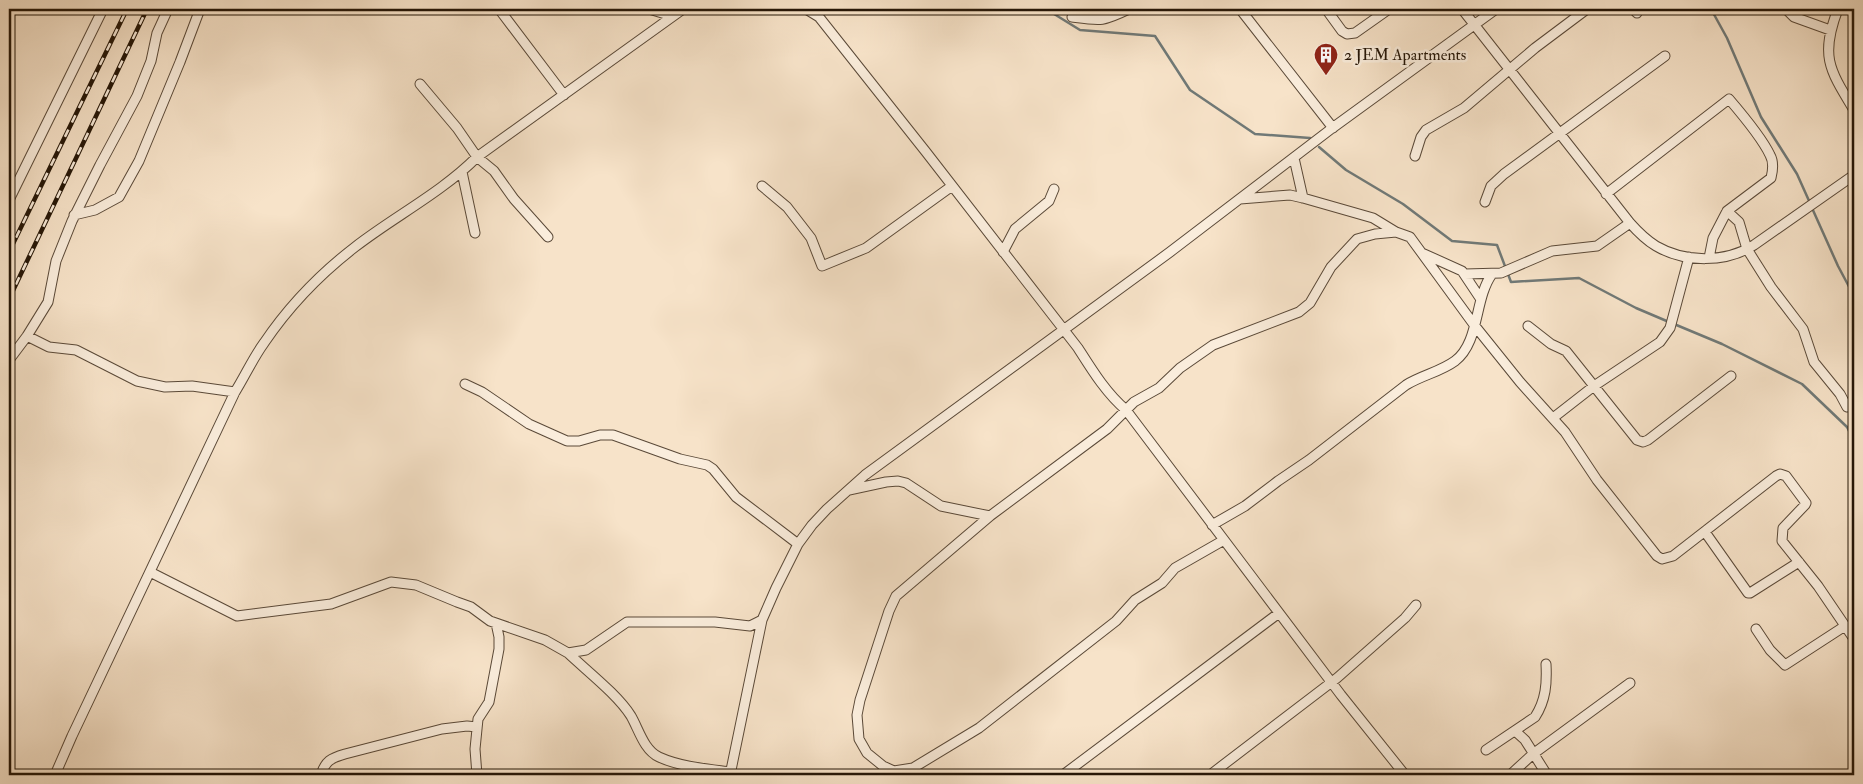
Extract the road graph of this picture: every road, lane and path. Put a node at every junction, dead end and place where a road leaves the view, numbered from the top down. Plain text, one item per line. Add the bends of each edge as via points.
1 (103, 9) edge
2 (168, 9) edge
3 (200, 9) edge
4 (499, 9) edge
5 (649, 9) edge
6 (683, 9) edge
7 (806, 9) edge
8 (1129, 9) edge
9 (1240, 9) edge
10 (1326, 9) edge
11 (1389, 9) edge
12 (1462, 9) edge
13 (1496, 9) edge
14 (1587, 9) edge
15 (1786, 9) edge
16 (1838, 9) edge
17 (672, 16) junction
18 (1072, 17) dead end
19 (1474, 26) junction
20 (1830, 30) junction
21 (1665, 56) dead end
22 (1510, 69) junction
23 (420, 84) dead end
24 (564, 95) junction
25 (1854, 110) edge
26 (1333, 128) junction
27 (1559, 135) junction
28 (1415, 156) dead end
29 (477, 157) junction
30 (1294, 158) junction
31 (462, 172) junction
32 (1854, 175) edge
33 (762, 186) dead end
34 (952, 186) junction
35 (1054, 189) dead end
36 (1606, 194) junction
37 (1303, 198) junction
38 (1238, 199) junction
39 (9, 200) edge
40 (1485, 202) dead end
41 (1727, 211) junction
42 (74, 215) junction
43 (1630, 223) junction
44 (1396, 232) junction
45 (475, 233) dead end
46 (548, 238) dead end
47 (1747, 249) junction
48 (1003, 252) junction
49 (1422, 252) junction
50 (1689, 257) junction
51 (1709, 258) junction
52 (1465, 274) junction
53 (1492, 274) junction
54 (1480, 298) junction
55 (1475, 326) junction
56 (1528, 326) dead end
57 (1063, 329) junction
58 (27, 336) junction
59 (9, 360) edge
60 (1731, 376) dead end
61 (465, 384) dead end
62 (1594, 386) junction
63 (235, 392) junction
64 (1847, 407) dead end
65 (1126, 410) junction
66 (1553, 418) junction
67 (847, 491) junction
68 (990, 516) junction
69 (1212, 525) junction
70 (1705, 532) junction
71 (1224, 540) junction
72 (798, 544) junction
73 (1799, 562) junction
74 (150, 572) junction
75 (1416, 605) dead end
76 (1279, 613) junction
77 (762, 620) junction
78 (496, 623) junction
79 (1845, 626) junction
80 (1756, 629) dead end
81 (1854, 639) edge
82 (568, 653) junction
83 (1546, 664) dead end
84 (1332, 682) junction
85 (1630, 683) dead end
86 (477, 727) junction
87 (1515, 731) junction
88 (1486, 750) dead end
89 (1533, 754) junction
90 (731, 773) edge
91 (56, 775) edge
92 (321, 775) edge
93 (477, 775) edge
94 (1064, 775) edge
95 (1210, 775) edge
96 (1405, 775) edge
97 (1510, 775) edge
98 (1547, 775) edge

1 - 39 street
2 - 42 street via 137,96
3 - 42 street via 139,161 119,197 95,210
4 - 24 street
5 - 17 street
6 - 17 street
7 - 34 street via 819,17
8 - 18 street via 1097,21
9 - 26 street
10 - 11 street via 1347,34 1355,33
12 - 19 street
13 - 19 street
14 - 22 street
15 - 20 street via 1794,17
16 - 20 street
17 - 24 street
19 - 22 street
19 - 26 street
20 - 25 street via 1830,68
21 - 27 street
22 - 27 street
22 - 28 street via 1464,108 1426,130
23 - 29 street
24 - 29 street
26 - 30 street
27 - 36 street
27 - 40 street via 1504,174 1492,186
29 - 31 street
29 - 46 street via 494,171
30 - 37 street
30 - 38 street
31 - 45 street
31 - 63 street via 356,247 301,295 263,344
32 - 47 street
33 - 34 street via 787,207 811,238 822,266 866,248
34 - 48 street
35 - 48 street via 1049,201 1015,229
36 - 41 street via 1729,99 1771,155 1774,170 1771,178
36 - 43 street
37 - 38 street
37 - 44 street via 1373,218
38 - 57 street
41 - 47 street via 1739,222
41 - 51 street via 1713,238
42 - 58 street via 56,261 48,302
43 - 50 street via 1658,247
43 - 53 street via 1597,246 1552,251 1507,271
44 - 49 street via 1410,237
44 - 65 street via 1357,239 1331,267 1310,303 1299,312 1213,346
47 - 51 street via 1729,256
47 - 64 street via 1803,329 1814,362
48 - 57 street
49 - 52 street
49 - 55 street
50 - 51 street
50 - 62 street via 1666,336
52 - 53 street
52 - 54 street
53 - 54 street
54 - 55 street
55 - 66 street
55 - 69 street via 1466,347 1455,360 1391,395 1309,460 1245,506
56 - 62 street via 1566,351
57 - 65 street via 1112,397
57 - 67 street
58 - 59 street
58 - 63 street via 49,347 76,350 137,381 164,387 192,386
60 - 62 street via 1643,442
61 - 72 street via 529,424 566,441 613,434 680,459 707,465 736,497
62 - 66 street
63 - 74 street
65 - 68 street via 1106,429
65 - 69 street
66 - 70 street via 1657,556 1662,559 1672,556
67 - 68 street via 898,481 941,506
67 - 72 street
68 - 71 street via 896,596 888,611 857,715 859,739 867,753 894,771 913,768 979,728 1116,621 1135,600 1162,583 1175,568
69 - 71 street
70 - 73 street via 1750,594
70 - 73 street via 1780,474 1786,476 1806,503 1783,528 1782,541
71 - 76 street
72 - 77 street
73 - 79 street
74 - 78 street via 237,616 331,604 391,582 422,586 471,607
74 - 91 street
75 - 84 street
76 - 84 street
76 - 94 street
77 - 82 street via 750,626 714,622 627,622 586,650
77 - 90 street
78 - 82 street via 545,640
78 - 86 street via 499,649 490,699 478,717
79 - 80 street via 1785,665
79 - 81 street
82 - 90 street via 620,702 657,757
83 - 87 street via 1547,685 1540,710 1530,722
84 - 95 street
84 - 96 street
85 - 89 street
86 - 92 street via 442,728 345,754 330,759
86 - 93 street
87 - 88 street
87 - 89 street
89 - 97 street
89 - 98 street

